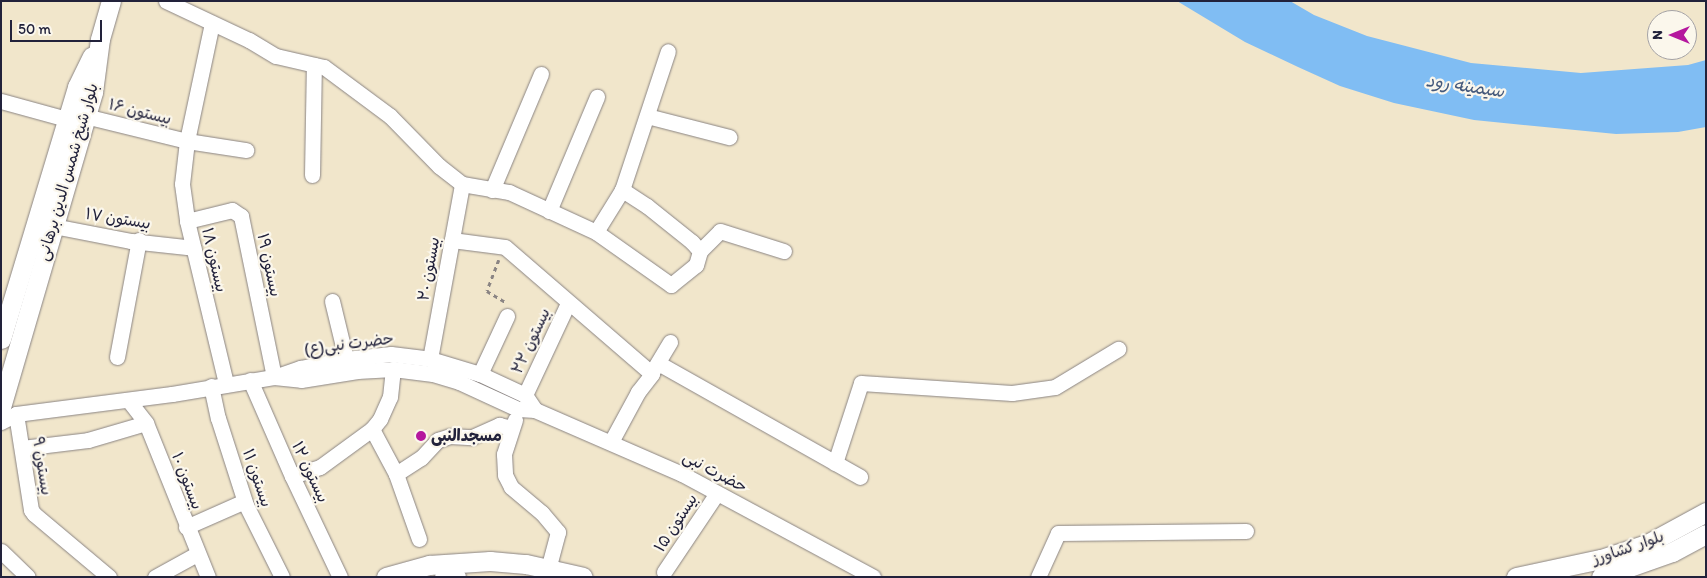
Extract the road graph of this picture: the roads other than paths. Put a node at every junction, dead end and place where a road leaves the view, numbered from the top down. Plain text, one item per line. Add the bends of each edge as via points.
1 (111, 1) edge
2 (166, 1) edge
3 (212, 23) junction
4 (668, 51) dead end
5 (314, 65) junction
6 (541, 74) dead end
7 (597, 98) dead end
8 (1, 101) edge
9 (646, 116) junction
10 (76, 118) junction
11 (729, 137) dead end
12 (187, 141) junction
13 (246, 150) dead end
14 (312, 175) dead end
15 (462, 184) junction
16 (492, 190) junction
17 (622, 190) junction
18 (549, 211) junction
19 (187, 221) junction
20 (44, 224) junction
21 (596, 232) junction
22 (139, 240) junction
23 (452, 240) junction
24 (194, 248) junction
25 (700, 252) junction
26 (784, 252) dead end
27 (332, 301) dead end
28 (568, 303) junction
29 (507, 316) road end
30 (3, 327) edge
31 (670, 342) dead end
32 (1118, 349) dead end
33 (117, 357) dead end
34 (346, 359) junction
35 (430, 359) junction
36 (393, 369) junction
37 (655, 369) junction
38 (480, 374) junction
39 (274, 377) junction
40 (250, 380) junction
41 (219, 385) junction
42 (525, 395) junction
43 (129, 401) junction
44 (518, 409) junction
45 (9, 410) edge
46 (535, 410) junction
47 (1, 422) edge
48 (146, 423) junction
49 (512, 428) junction
50 (372, 429) junction
51 (611, 442) junction
52 (22, 448) junction
53 (835, 463) junction
54 (396, 474) junction
55 (292, 476) junction
56 (860, 477) dead end
57 (716, 493) junction
58 (245, 501) junction
59 (1706, 512) edge
60 (186, 527) junction
61 (1246, 531) dead end
62 (1706, 534) edge
63 (419, 539) dead end
64 (1, 551) edge
65 (197, 554) junction
66 (548, 568) junction
67 (664, 572) dead end
68 (28, 577) edge
69 (109, 577) edge
70 (155, 577) edge
71 (208, 577) edge
72 (282, 577) edge
73 (340, 577) edge
74 (386, 577) edge
75 (444, 577) edge
76 (456, 577) edge
77 (583, 577) edge
78 (873, 577) edge
79 (1038, 577) edge
80 (1516, 577) edge
81 (1601, 577) edge

1 - 10 main road, بلوار شیخ شمس الدین برهانی via 100,39 93,92
2 - 3 street
3 - 5 street via 276,56
3 - 12 street, بیستون ۱۸
4 - 9 street
5 - 14 street
5 - 15 street via 324,67 390,116 439,166
6 - 16 street
7 - 18 street
8 - 10 street, بیستون ۱۶
9 - 11 street
9 - 17 street
10 - 12 street, بیستون ۱۶
10 - 20 main road, بلوار شیخ شمس الدین برهانی
12 - 13 street, بیستون ۱۶
12 - 19 street, بیستون ۱۸ via 182,184
15 - 16 street
15 - 23 street, بیستون ۲۰
16 - 18 street via 509,192
17 - 21 street
17 - 25 street via 647,206
18 - 21 street
19 - 24 street, بیستون ۱۸
19 - 39 street, بیستون ۱۹ via 232,210 241,216
20 - 22 street, بیستون ۱۷
20 - 30 main road, بلوار شیخ شمس الدین برهانی
20 - 45 main road, بلوار شیخ شمس الدین برهانی
21 - 25 street via 671,284 696,266
22 - 24 street, بیستون ۱۷
22 - 33 street
23 - 28 street via 505,247
23 - 35 street, بیستون ۲۰
24 - 41 street, بیستون ۱۸
25 - 26 street via 720,231
27 - 34 street
28 - 37 street
28 - 42 street, بیستون ۲۲
29 - 38 street
31 - 37 street
32 - 53 street via 1055,387 1012,393 861,383
34 - 35 street, حضرت نبی(ع) via 391,354
34 - 39 street, حضرت نبی(ع)
35 - 38 street, حضرت نبی(ع)
36 - 39 street, حضرت نبی(ع) via 301,380
36 - 44 street, حضرت نبی(ع) via 433,374 459,382
36 - 50 street via 390,397 380,420
37 - 51 street via 638,392
37 - 53 street
38 - 42 street, حضرت نبی(ع)
39 - 40 street, حضرت نبی(ع)
40 - 41 street, حضرت نبی(ع)
40 - 55 street, بیستون ۱۲
41 - 43 street, حضرت نبی(ع)
41 - 58 street, بیستون ۱۱ via 218,418
42 - 46 street
43 - 45 street, حضرت نبی(ع)
43 - 48 street, بیستون ۱۰
44 - 46 street, حضرت نبی(ع)
44 - 49 street
45 - 47 street, حضرت نبی(ع)
45 - 52 street, بیستون ۹
46 - 51 street, حضرت نبی
48 - 52 street via 88,440
48 - 60 street, بیستون ۱۰
49 - 54 street via 499,425 472,437 450,436 438,440 422,458
49 - 66 street via 504,454 505,476 558,532
50 - 54 street
50 - 55 street via 320,467
51 - 57 street, حضرت نبی
52 - 69 street, بیستون ۹ via 29,501 34,514
53 - 56 street
54 - 63 street
55 - 73 street, بیستون ۱۲
57 - 67 street, بیستون ۱۵
57 - 78 street, حضرت نبی
58 - 60 street
58 - 72 street, بیستون ۱۱
59 - 80 main road, بلوار کشاورز via 1648,544 1601,559
60 - 65 street, بیستون ۱۰
61 - 79 street via 1058,533
62 - 81 main road, بلوار کشاورز via 1672,552
64 - 68 street
65 - 70 street
65 - 71 street, بیستون ۱۰
66 - 74 main road via 490,561 447,563 405,570
66 - 77 main road
75 - 76 main road

